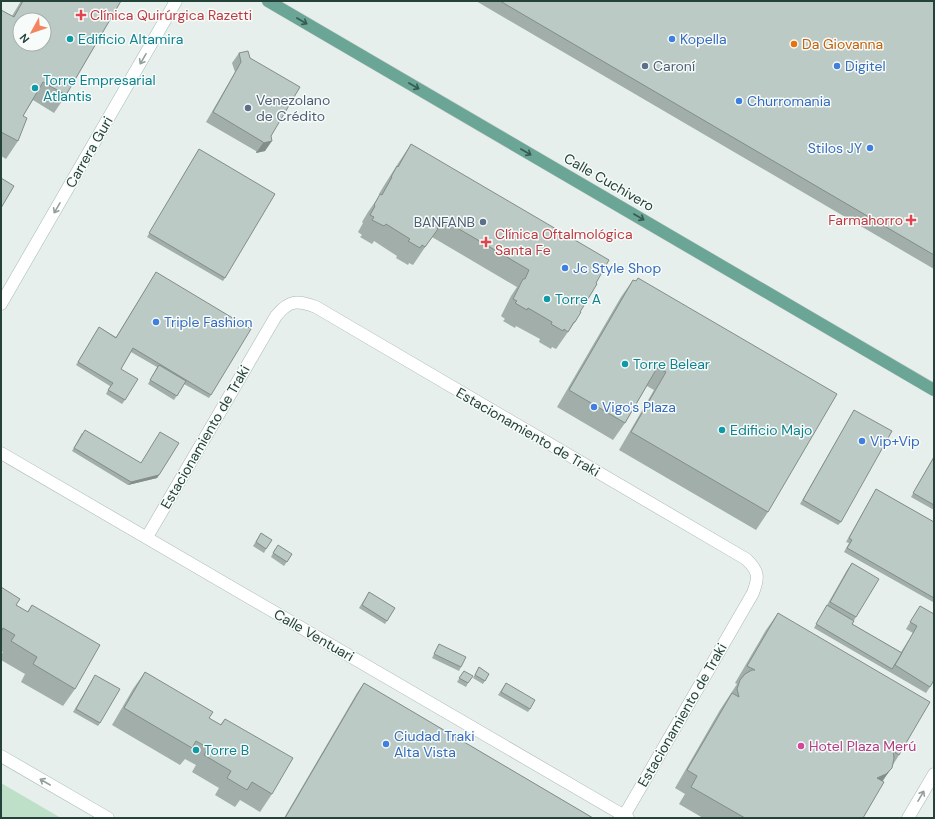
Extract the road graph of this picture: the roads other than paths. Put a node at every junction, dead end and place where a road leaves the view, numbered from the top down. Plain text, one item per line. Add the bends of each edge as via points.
1 (176, 1) edge
2 (268, 1) edge
3 (1, 304) edge
4 (934, 390) edge
5 (1, 452) edge
6 (147, 537) junction
7 (1, 756) edge
8 (934, 774) edge
9 (626, 817) edge
10 (108, 818) edge
11 (908, 818) edge

1 -> 3 street, Carrera Guri
2 -> 4 main road, Calle Cuchivero
5 - 6 street, Calle Ventuari
6 - 9 street, Calle Ventuari
6 - 9 street, Estacionamiento de Traki via 276,316 284,306 297,302 316,307 753,565 757,579 753,593
10 -> 7 street
11 -> 8 street

